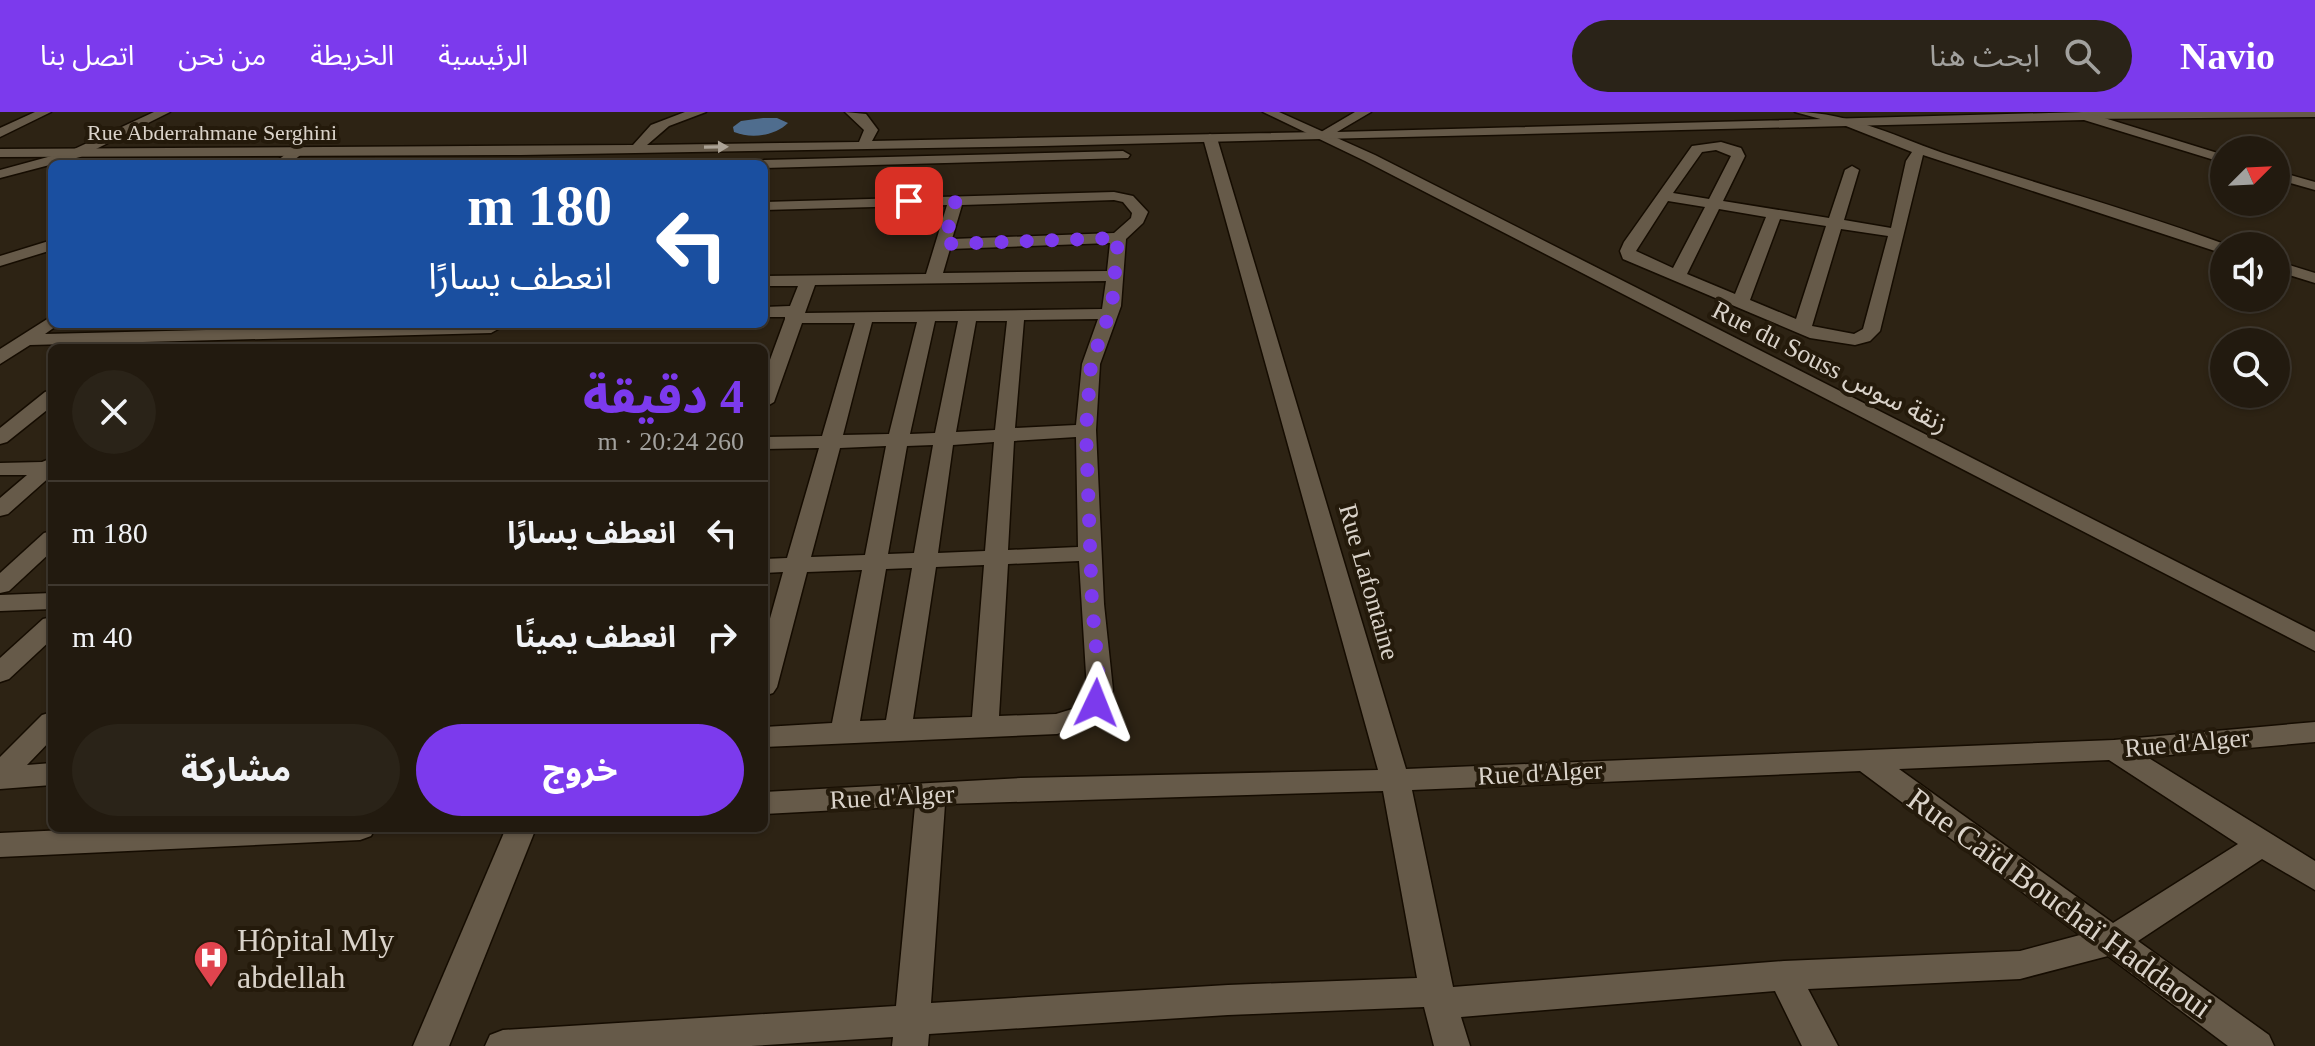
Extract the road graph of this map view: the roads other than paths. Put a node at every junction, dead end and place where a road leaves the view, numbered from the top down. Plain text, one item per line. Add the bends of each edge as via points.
1 (45, 112) edge
2 (164, 112) edge
3 (700, 112) edge
4 (851, 112) edge
5 (1269, 112) edge
6 (1365, 112) edge
7 (1801, 112) edge
8 (2315, 113) edge
9 (2078, 114) edge
10 (1850, 123) junction
11 (0, 133) edge
12 (1321, 136) junction
13 (1210, 138) junction
14 (864, 144) junction
15 (638, 148) junction
16 (1917, 149) junction
17 (0, 153) edge
18 (296, 153) junction
19 (75, 154) junction
20 (1123, 155) dead end
21 (2210, 155) edge
22 (52, 160) edge
23 (286, 160) edge
24 (48, 161) edge
25 (768, 164) edge
26 (1852, 170) dead end
27 (0, 174) edge
28 (2290, 179) edge
29 (944, 180) junction
30 (2315, 186) edge
31 (1664, 196) junction
32 (956, 199) junction
33 (1714, 203) junction
34 (768, 205) edge
35 (1775, 213) junction
36 (1835, 222) junction
37 (1896, 233) junction
38 (1118, 238) junction
39 (944, 244) junction
40 (2210, 244) edge
41 (48, 246) edge
42 (0, 261) edge
43 (2290, 270) edge
44 (1115, 276) junction
45 (1677, 277) junction
46 (933, 278) junction
47 (2315, 278) edge
48 (768, 281) edge
49 (808, 281) junction
50 (1740, 303) junction
51 (768, 312) edge
52 (1107, 314) junction
53 (794, 315) junction
54 (927, 316) junction
55 (1016, 316) junction
56 (865, 317) junction
57 (968, 317) junction
58 (48, 324) edge
59 (173, 328) edge
60 (463, 328) edge
61 (491, 328) edge
62 (1802, 328) junction
63 (419, 331) junction
64 (348, 332) junction
65 (161, 337) junction
66 (24, 340) junction
67 (190, 342) edge
68 (263, 342) edge
69 (118, 343) edge
70 (336, 344) edge
71 (407, 344) edge
72 (478, 344) edge
73 (0, 358) edge
74 (768, 390) edge
75 (48, 399) edge
76 (1086, 430) junction
77 (1005, 434) junction
78 (0, 438) edge
79 (898, 439) junction
80 (944, 439) junction
81 (832, 440) junction
82 (768, 443) edge
83 (48, 466) edge
84 (0, 469) edge
85 (48, 469) edge
86 (0, 509) edge
87 (48, 542) edge
88 (1091, 554) junction
89 (997, 557) junction
90 (925, 561) junction
91 (875, 563) junction
92 (798, 565) junction
93 (768, 566) edge
94 (0, 586) edge
95 (48, 601) edge
96 (0, 603) edge
97 (48, 629) edge
98 (2315, 643) edge
99 (0, 673) edge
100 (768, 673) edge
101 (985, 725) junction
102 (48, 726) edge
103 (898, 729) junction
104 (844, 732) junction
105 (2315, 732) edge
106 (768, 737) edge
107 (2114, 750) junction
108 (1864, 759) junction
109 (48, 774) edge
110 (0, 776) edge
111 (1395, 780) junction
112 (931, 795) junction
113 (768, 803) edge
114 (275, 832) edge
115 (519, 832) edge
116 (2262, 844) junction
117 (0, 845) edge
118 (2315, 877) edge
119 (2112, 941) junction
120 (1784, 976) junction
121 (1439, 997) junction
122 (913, 1032) edge
123 (431, 1046) edge
124 (503, 1046) edge
125 (1452, 1046) edge
126 (1820, 1046) edge
127 (2256, 1046) edge

1 - 11 street
2 - 19 street
3 - 15 street via 658,127
4 - 14 street via 871,130
5 - 12 street, Rue du Souss زنقة سوس
6 - 12 street
7 - 10 street
8 - 9 street
9 - 10 street
9 - 21 street
10 - 12 street
10 - 16 street
12 - 13 street
12 - 98 street, Rue du Souss زنقة سوس
13 - 14 street
13 - 111 street, Rue Lafontaine
15 -> 14 street, Rue Abderrahmane Serghini
15 - 18 street, Rue Abderrahmane Serghini
16 - 37 street
16 - 40 street
17 - 19 street, Rue Abderrahmane Serghini
18 - 19 street, Rue Abderrahmane Serghini
18 - 23 street
19 - 22 street
20 - 29 street
24 - 27 street
25 - 29 street
26 - 36 street
28 - 30 street
29 - 32 street
29 - 34 street
31 - 33 street
31 - 33 street via 1697,149 1720,146 1738,156
31 - 45 street via 1628,253
32 - 38 street via 1124,198 1140,212
32 - 39 street
33 - 35 street
33 - 45 street
35 - 36 street
35 - 50 street
36 - 37 street
36 - 62 street
37 - 62 street via 1867,335 1837,339
38 - 39 street
38 - 44 street
39 - 46 street
41 - 42 street
43 - 47 street
44 - 46 street
44 - 52 street
45 - 50 street
46 - 49 street
48 - 49 street
49 - 53 street
50 - 62 street
51 - 53 street
52 - 55 street
52 - 76 street via 1091,364
53 - 56 street
53 - 74 street
54 - 56 street
54 - 57 street
54 - 79 street
55 - 57 street
55 - 77 street
56 - 81 street
57 - 80 street
58 - 66 street
59 - 65 street
60 - 63 street
61 - 72 street
63 - 64 street
63 - 71 street
64 - 68 street
64 - 70 street
65 - 67 street
65 - 69 street
66 - 69 street
66 - 73 street
67 - 68 street
75 - 78 street
76 - 77 street
76 - 88 street
77 - 80 street
77 - 89 street
79 - 80 street
79 - 81 street
79 - 91 street
80 - 90 street
81 - 82 street
81 - 92 street
83 - 84 street
85 - 86 street
87 - 94 street
88 - 89 street
88 - 101 street via 1100,690 1096,703 1083,716 1057,724
89 - 90 street
89 - 101 street
90 - 91 street
90 - 103 street
91 - 92 street
91 - 104 street
92 - 93 street
92 - 100 street
95 - 96 street
97 - 99 street
101 - 103 street
102 - 110 street
103 - 104 street
104 - 106 street
105 - 107 street, Rue d'Alger
107 - 108 street, Rue d'Alger
107 - 116 street
108 - 111 street, Rue d'Alger
108 - 119 street, Rue Caïd Bouchaï Haddaoui
109 - 110 street
111 - 112 street, Rue d'Alger via 1207,782
111 - 121 street, Rue Lafontaine
112 - 113 street, Rue d'Alger
112 - 122 street
114 - 117 street
115 - 123 street
116 - 118 street
116 - 119 street
119 - 120 street via 2020,965
119 - 127 street, Rue Caïd Bouchaï Haddaoui
120 - 121 street
120 - 126 street
121 - 122 street via 1228,1000
121 - 125 street, Rue Lafontaine
122 - 124 street

